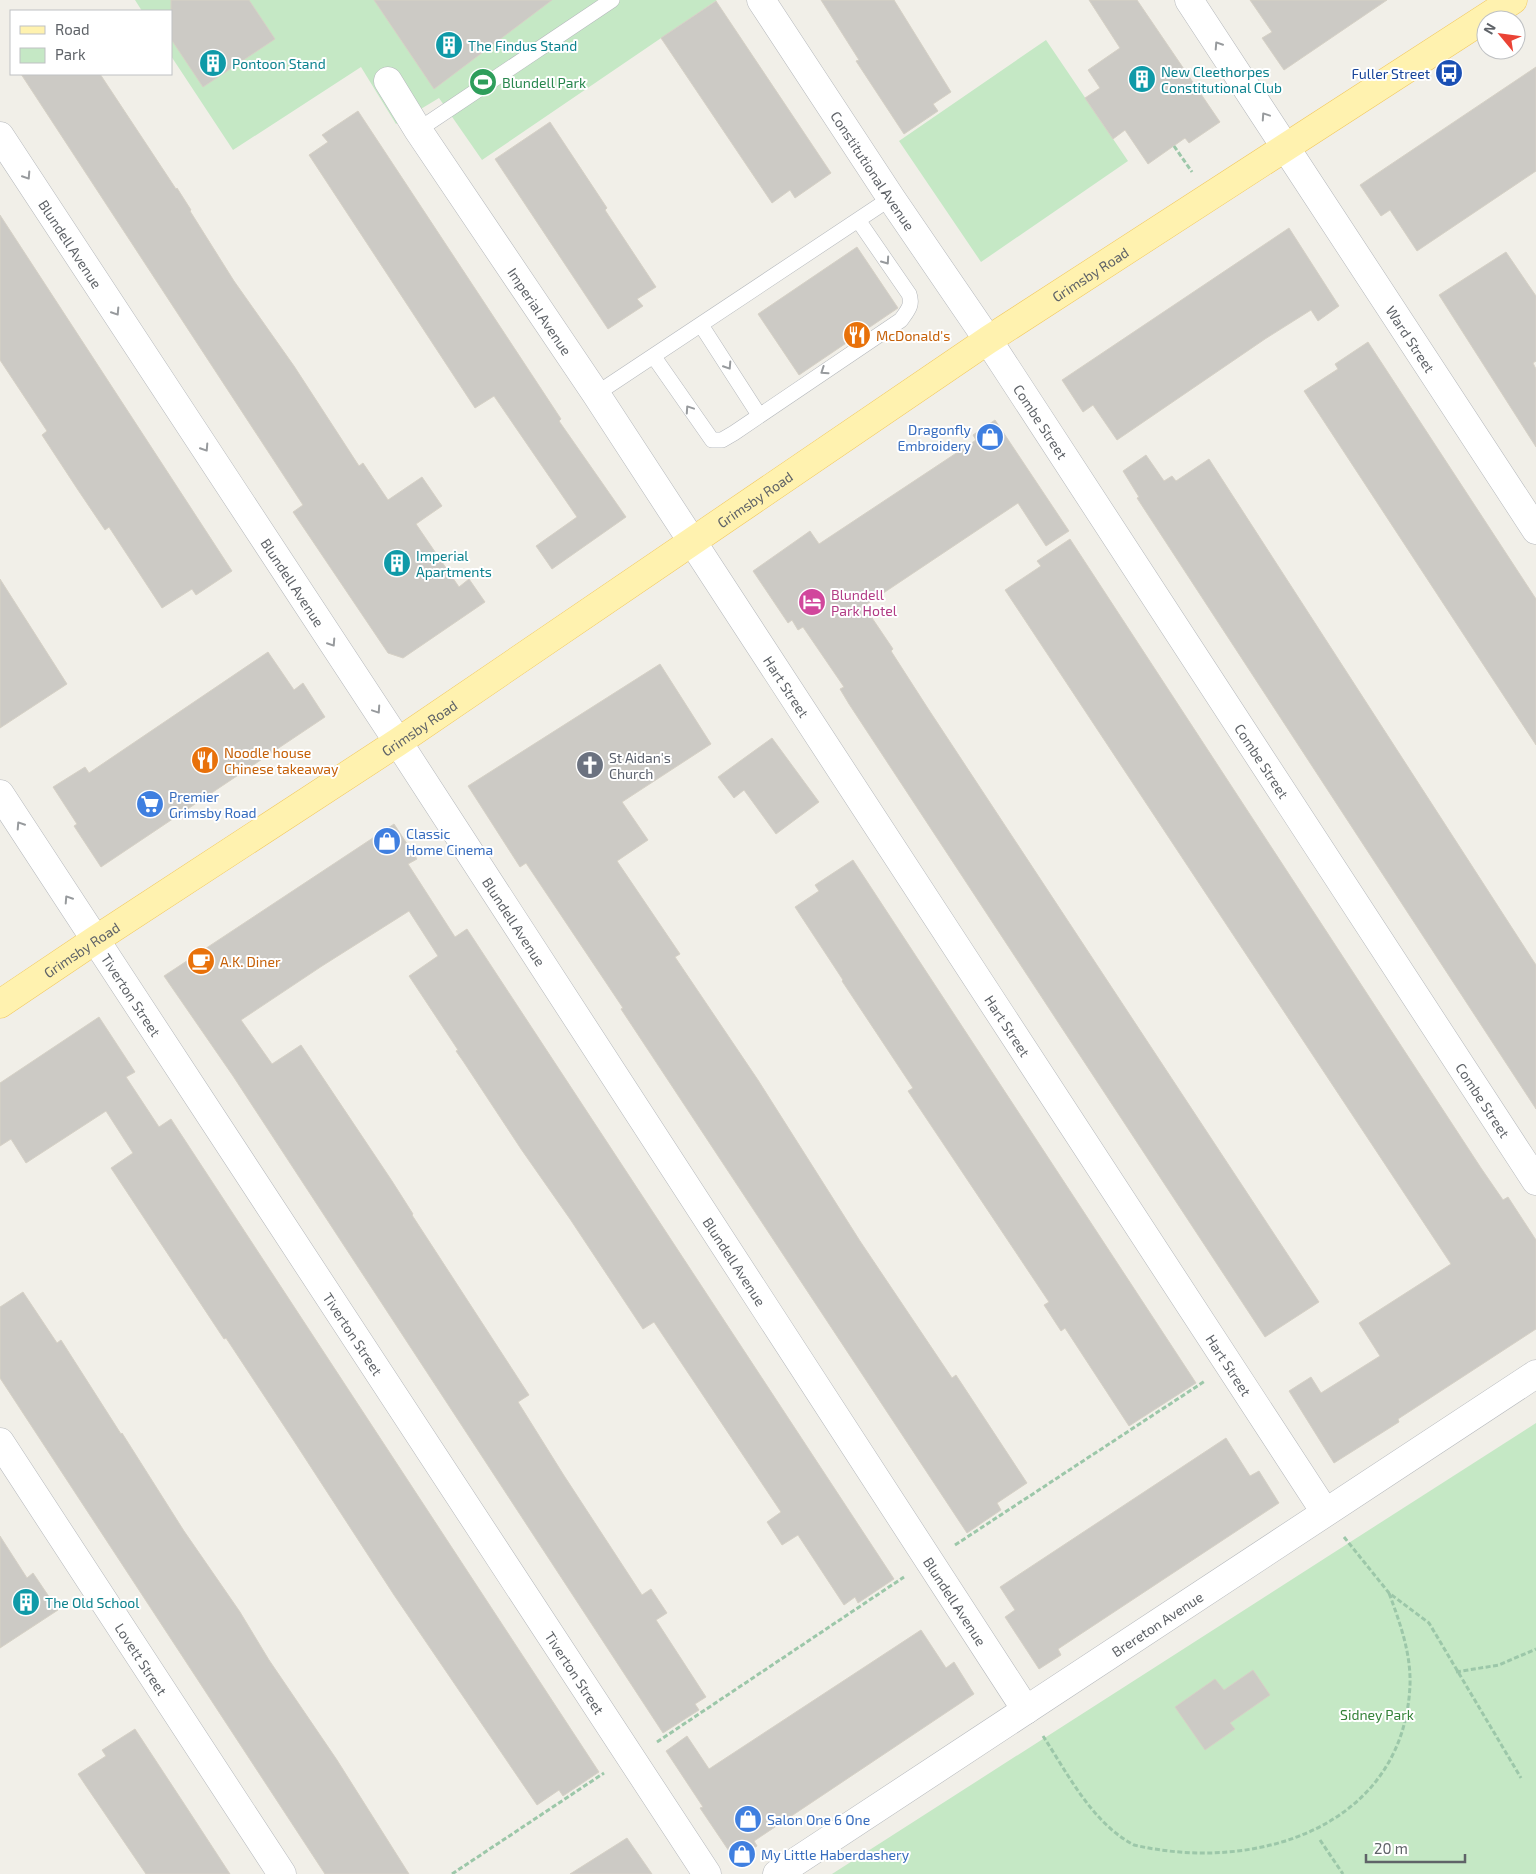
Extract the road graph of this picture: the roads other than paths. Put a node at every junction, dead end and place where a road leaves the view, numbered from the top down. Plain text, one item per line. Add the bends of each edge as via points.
1 (612, 0) edge
2 (761, 0) edge
3 (1188, 0) edge
4 (1513, 0) edge
5 (388, 81) dead end
6 (418, 130) junction
7 (0, 136) edge
8 (1285, 146) junction
9 (891, 198) junction
10 (858, 220) junction
11 (701, 325) junction
12 (988, 340) junction
13 (654, 357) junction
14 (596, 394) junction
15 (759, 415) junction
16 (1536, 530) edge
17 (691, 541) junction
18 (398, 742) junction
19 (0, 794) edge
20 (95, 940) junction
21 (0, 1004) edge
22 (1536, 1181) edge
23 (1536, 1374) edge
24 (0, 1442) edge
25 (1325, 1512) junction
26 (1026, 1710) junction
27 (282, 1874) edge
28 (707, 1874) edge
29 (777, 1874) edge

1 - 6 lane
2 - 9 street, Constitutional Avenue
8 -> 3 street, Ward Street
4 - 8 main road, Grimsby Road
5 - 6 street, Imperial Avenue
6 - 14 street, Imperial Avenue
7 -> 18 street, Blundell Avenue
8 - 12 main road, Grimsby Road
8 - 16 street, Ward Street
9 - 10 lane
9 - 12 street, Constitutional Avenue
10 - 11 lane
10 -> 15 lane via 909,294 910,308 901,320
11 - 13 lane
11 -> 15 lane
12 - 17 main road, Grimsby Road
12 - 22 street, Combe Street
13 - 14 lane
15 -> 13 lane via 722,440 712,440
14 - 17 street, Imperial Avenue
17 - 18 main road, Grimsby Road
17 - 25 street, Hart Street
18 - 20 main road, Grimsby Road
18 - 26 street, Blundell Avenue
20 -> 19 street, Tiverton Street
20 - 21 main road, Grimsby Road
20 - 28 street, Tiverton Street
23 - 25 street, Brereton Avenue
24 - 27 street, Lovett Street
25 - 26 street, Brereton Avenue
26 - 29 street, Brereton Avenue

